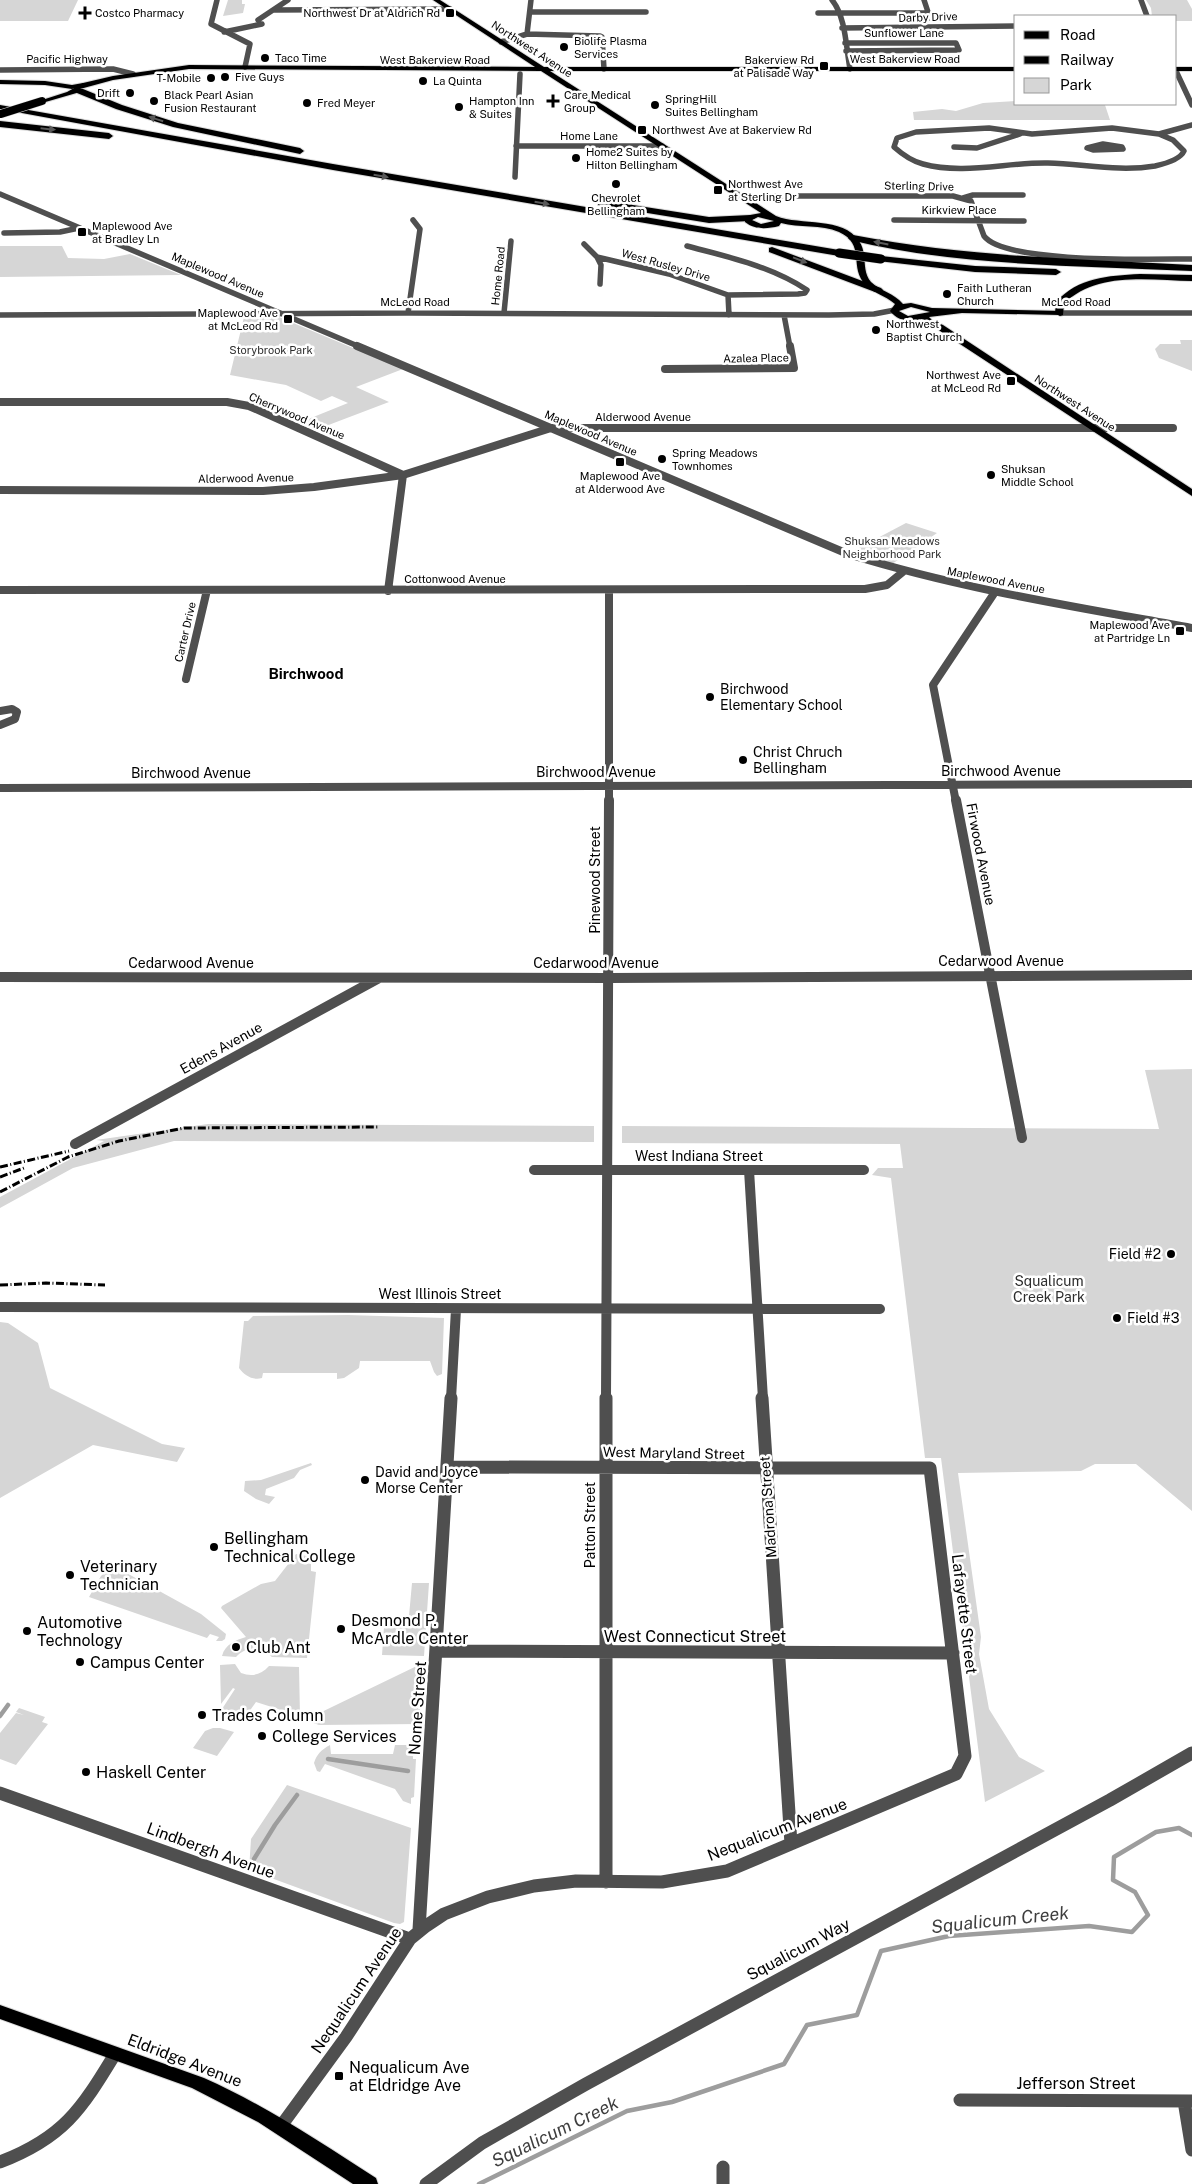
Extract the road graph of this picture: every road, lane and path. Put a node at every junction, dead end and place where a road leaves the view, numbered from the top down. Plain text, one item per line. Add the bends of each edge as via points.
1 (217, 0) edge
2 (288, 0) edge
3 (436, 0) edge
4 (531, 0) edge
5 (832, 0) edge
6 (924, 0) edge
7 (1141, 0) edge
8 (450, 9) junction
9 (275, 10) junction
10 (530, 12) junction
11 (646, 12) dead end
12 (928, 12) junction
13 (818, 13) dead end
14 (839, 13) junction
15 (1147, 15) edge
16 (1014, 26) edge
17 (215, 27) junction
18 (932, 27) junction
19 (239, 28) junction
20 (842, 28) junction
21 (224, 32) junction
22 (527, 34) junction
23 (501, 42) junction
24 (845, 43) junction
25 (846, 51) junction
26 (516, 52) junction
27 (244, 67) junction
28 (412, 67) junction
29 (203, 68) junction
30 (374, 69) junction
31 (505, 69) junction
32 (850, 69) junction
33 (1014, 69) edge
34 (1192, 69) edge
35 (0, 70) edge
36 (543, 70) junction
37 (600, 70) junction
38 (1177, 70) edge
39 (1177, 72) edge
40 (133, 74) junction
41 (520, 74) dead end
42 (0, 82) edge
43 (81, 88) junction
44 (573, 88) junction
45 (0, 100) edge
46 (1192, 106) edge
47 (0, 112) edge
48 (0, 124) edge
49 (1192, 125) edge
50 (1100, 128) junction
51 (1021, 133) junction
52 (1159, 134) junction
53 (1104, 144) junction
54 (516, 146) junction
55 (662, 146) junction
56 (954, 147) dead end
57 (309, 153) dead end
58 (318, 155) dead end
59 (357, 162) junction
60 (334, 167) junction
61 (515, 177) dead end
62 (0, 194) edge
63 (1023, 194) dead end
64 (550, 195) junction
65 (739, 197) junction
66 (963, 198) junction
67 (750, 206) junction
68 (752, 217) junction
69 (775, 218) junction
70 (413, 220) dead end
71 (638, 220) junction
72 (734, 220) junction
73 (894, 220) dead end
74 (978, 220) junction
75 (1024, 221) dead end
76 (771, 226) junction
77 (79, 228) junction
78 (4, 233) dead end
79 (511, 241) dead end
80 (855, 242) junction
81 (584, 244) dead end
82 (687, 246) dead end
83 (839, 249) junction
84 (880, 256) junction
85 (597, 257) junction
86 (1192, 259) edge
87 (1192, 268) edge
88 (1192, 277) edge
89 (865, 278) junction
90 (600, 284) dead end
91 (878, 290) junction
92 (728, 295) junction
93 (897, 311) junction
94 (923, 311) junction
95 (408, 313) junction
96 (504, 313) junction
97 (1060, 313) junction
98 (1192, 313) edge
99 (0, 315) edge
100 (282, 315) junction
101 (729, 315) junction
102 (784, 315) junction
103 (909, 318) junction
104 (946, 332) junction
105 (665, 369) dead end
106 (0, 402) edge
107 (551, 428) junction
108 (1093, 428) junction
109 (1174, 428) dead end
110 (403, 475) junction
111 (0, 490) edge
112 (1192, 493) edge
113 (904, 572) junction
114 (0, 590) edge
115 (207, 590) junction
116 (609, 590) junction
117 (388, 591) junction
118 (995, 592) junction
119 (1192, 628) edge
120 (186, 679) dead end
121 (0, 711) edge
122 (0, 725) edge
123 (1192, 784) edge
124 (953, 785) junction
125 (609, 786) junction
126 (0, 788) edge
127 (990, 975) junction
128 (1192, 975) edge
129 (0, 977) edge
130 (381, 977) junction
131 (609, 978) junction
132 (1022, 1138) dead end
133 (75, 1144) dead end
134 (607, 1169) junction
135 (534, 1170) dead end
136 (749, 1170) junction
137 (864, 1170) dead end
138 (0, 1307) edge
139 (456, 1309) junction
140 (606, 1309) junction
141 (758, 1309) junction
142 (880, 1309) dead end
143 (448, 1467) junction
144 (605, 1467) junction
145 (930, 1468) joint
146 (766, 1469) junction
147 (437, 1651) junction
148 (605, 1652) junction
149 (778, 1653) junction
150 (953, 1653) junction
151 (1192, 1753) edge
152 (962, 1762) joint
153 (0, 1793) edge
154 (791, 1844) junction
155 (606, 1882) junction
156 (415, 1934) junction
157 (0, 2012) edge
158 (115, 2054) junction
159 (960, 2100) dead end
160 (1188, 2101) edge
161 (281, 2126) junction
162 (1192, 2150) edge
163 (0, 2162) edge
164 (723, 2167) dead end
165 (369, 2184) edge
166 (426, 2184) edge
167 (723, 2184) edge

1 - 17 street via 210,21
2 - 9 street
3 - 8 main road, Northwest Avenue
4 - 10 street
5 - 14 street via 836,2
6 - 12 street
7 - 15 street
8 - 9 street
8 - 23 main road, Northwest Avenue
9 - 19 street via 262,15 260,22
10 - 11 street
10 - 22 street
12 - 14 street
12 - 18 street
13 - 14 street
14 - 20 street
16 - 18 street, Darby Drive
17 - 19 street
17 - 21 street
18 - 20 street, Darby Drive
19 - 21 street
20 - 24 street
21 - 27 street via 250,44
22 - 23 street
22 - 37 street via 600,36
23 - 26 main road, Northwest Avenue
24 - 25 street
24 - 25 street, Sunflower Lane via 956,43 959,50
25 - 32 street
26 - 31 main road via 526,64 521,68
26 - 36 main road, Northwest Avenue
27 - 28 main road, West Bakerview Road
27 - 29 main road, West Bakerview Road
27 - 30 main road, West Bakerview Road
28 - 30 main road
28 - 31 main road, West Bakerview Road
29 - 40 main road, West Bakerview Road
29 - 43 main road, West Bakerview Road
30 - 36 main road, West Bakerview Road
31 - 36 main road, West Bakerview Road
32 - 33 main road, West Bakerview Road
32 - 37 main road, West Bakerview Road
34 - 38 main road
35 - 40 street, Pacific Highway via 113,69
36 - 37 main road, West Bakerview Road
36 - 44 main road, Northwest Avenue
37 - 44 main road via 562,75
39 - 46 street
40 - 43 main road, West Bakerview Road
41 - 54 street
42 - 43 highway
43 - 47 main road, West Bakerview Road, bridge
57 -> 43 highway via 169,123 118,107
44 - 55 main road, Northwest Avenue
45 - 59 highway
47 - 60 highway
48 -> 60 highway via 202,146
49 - 52 street
50 - 51 street
50 - 52 street
50 - 53 street
51 - 52 street via 989,128 916,132 897,138 894,147 908,159 928,165 987,167 1048,163 1145,167 1168,163 1183,154 1180,146
51 - 56 street via 977,148
53 - 53 street via 1087,148 1123,149 1122,147
54 - 55 street, Home Lane
54 - 61 street
55 - 65 main road, Northwest Avenue
58 - 59 highway
59 - 64 highway
60 -> 71 highway
62 - 77 street, Maplewood Avenue
63 - 66 street
64 - 72 highway via 708,220
64 - 83 highway
65 - 66 street, Sterling Drive
65 - 67 main road, Northwest Avenue
65 - 69 main road, Northwest Avenue
66 - 74 street, Sterling Drive via 971,201
67 - 68 main road via 757,210 757,215
67 - 72 highway via 749,214
68 - 69 main road
68 - 72 highway
68 - 76 main road via 748,221 753,225
69 - 76 main road via 777,223
69 - 80 main road, Northwest Avenue via 830,227
70 - 95 street via 420,228
71 - 83 highway
71 -> 91 highway via 773,250
73 - 74 street, Kirkview Place
74 - 75 street, Kirkview Place
74 - 86 street, Sterling Drive via 987,239 995,245 1028,254
76 - 80 main road via 804,225 830,230
77 - 78 street via 59,233
77 - 100 street, Maplewood Avenue
79 - 96 street, Home Road
87 -> 80 highway via 959,255
80 - 89 main road
81 - 85 street
82 - 92 street via 747,262 807,290 798,294
83 - 84 highway, bridge
84 - 87 highway via 1011,265
84 - 88 highway via 975,269
85 - 90 street via 601,266
85 - 92 street, West Rusley Drive via 670,274
88 - 97 highway via 1092,282 1066,295 1059,304
89 - 91 main road
89 - 94 main road, Northwest Avenue
91 - 93 main road via 898,302
92 - 101 street
93 - 94 main road
93 - 102 street, McLeod Road
93 - 103 main road
94 - 97 main road, McLeod Road
94 - 103 main road
94 - 104 main road, Northwest Avenue via 927,321
95 - 96 street, McLeod Road
95 - 100 street, McLeod Road
96 - 101 street, McLeod Road
97 - 98 street, McLeod Road
99 - 100 street, McLeod Road
100 - 107 street, Maplewood Avenue
101 - 102 street, McLeod Road
102 - 105 street, Azalea Place via 794,368
103 - 104 main road, Northwest Avenue
104 - 108 main road, Northwest Avenue
106 - 110 street, Cherrywood Avenue via 241,404
107 - 108 street, Alderwood Avenue
107 - 110 street, Alderwood Avenue
107 - 113 street, Maplewood Avenue via 827,546
108 - 109 street, Alderwood Avenue
108 - 112 main road, Northwest Avenue
110 - 111 street, Alderwood Avenue via 263,491
110 - 117 street
113 - 116 street, Cottonwood Avenue via 887,585 864,589
113 - 118 street, Maplewood Avenue
114 - 115 street, Cottonwood Avenue
115 - 117 street, Cottonwood Avenue
115 - 120 street, Carter Drive
116 - 117 street, Cottonwood Avenue
116 - 125 street, Pinewood Street
118 - 119 street, Maplewood Avenue
118 - 124 street, Firwood Avenue via 933,685
121 - 122 street via 12,709 17,712 15,719
123 - 124 street, Birchwood Avenue
124 - 125 street, Birchwood Avenue
124 - 127 street, Firwood Avenue
125 - 126 street, Birchwood Avenue
125 - 131 street, Pinewood Street
127 - 128 street, Cedarwood Avenue
127 - 131 street, Cedarwood Avenue
127 - 132 street, Firwood Avenue
129 - 130 street, Cedarwood Avenue
130 - 131 street, Cedarwood Avenue
130 - 133 street, Edens Avenue
131 - 134 street, Pinewood Street
134 - 135 street, West Indiana Street
134 - 136 street, West Indiana Street
134 - 140 street, Patton Street
136 - 137 street, West Indiana Street
136 - 141 street, Madrona Street
138 - 139 street, West Illinois Street
139 - 140 street, West Illinois Street
139 - 143 street, Nome Street
140 - 141 street, West Illinois Street
140 - 144 street, Patton Street
141 - 142 street, West Illinois Street
141 - 146 street, Madrona Street
143 - 144 street, West Maryland Street
143 - 147 street, Nome Street
144 - 146 street, West Maryland Street
144 - 148 street, Patton Street
145 - 146 street, West Maryland Street
145 - 150 street, Lafayette Street
146 - 149 street, Madrona Street
147 - 148 street, West Connecticut Street
147 - 156 street, Nome Street
148 - 149 street, West Connecticut Street
148 - 155 street, Patton Street
149 - 150 street, West Connecticut Street
149 - 154 street, Madrona Street
150 - 152 street, Lafayette Street via 965,1748
151 - 166 street, Squalicum Way via 586,2084 482,2143
152 - 154 street, Nequalicum Avenue via 956,1774
153 - 156 street, Lindbergh Avenue
154 - 155 street, Nequalicum Avenue via 727,1871 690,1880
155 - 156 street, Nequalicum Avenue via 577,1881 504,1892 465,1906
156 - 161 street, Nequalicum Avenue
157 - 158 main road, Eldridge Avenue
158 - 161 main road, Eldridge Avenue via 230,2096
158 - 163 street via 68,2122 38,2146
159 - 160 street, Jefferson Street
160 - 162 street
161 - 165 main road, Eldridge Avenue
164 - 167 street

